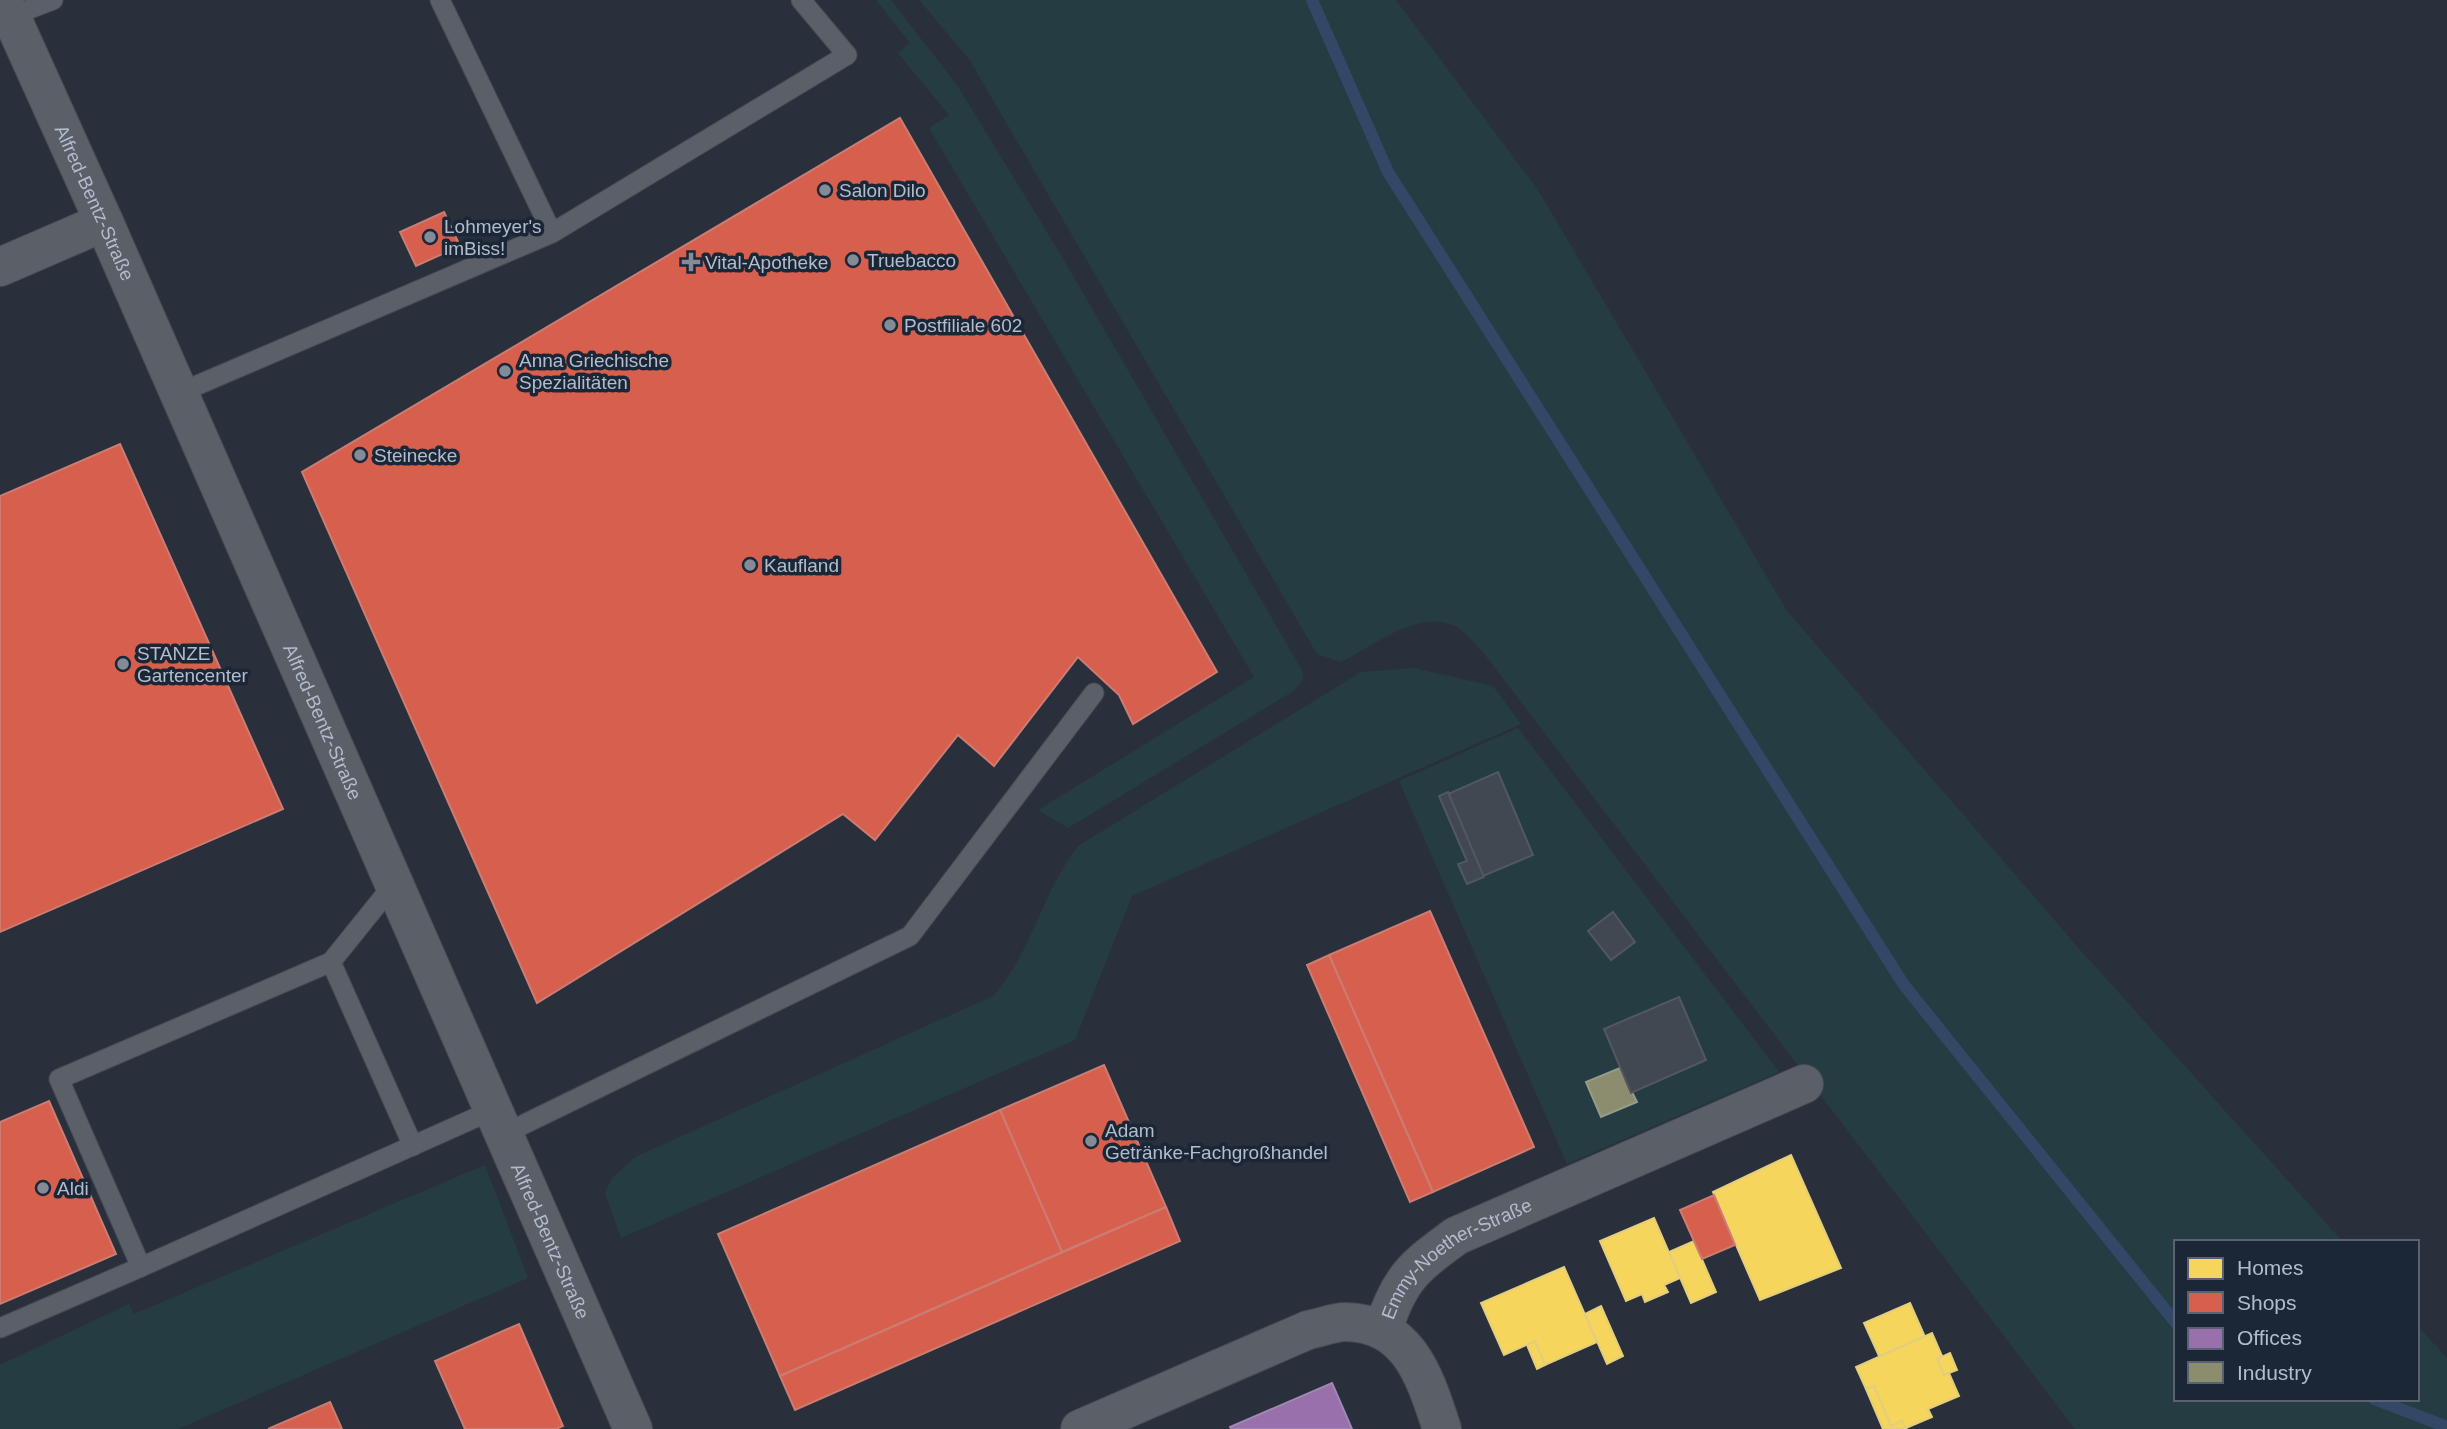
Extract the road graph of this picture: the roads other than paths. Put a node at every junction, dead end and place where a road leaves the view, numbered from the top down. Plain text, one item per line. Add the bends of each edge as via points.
1 (53, 0) edge
2 (440, 0) edge
3 (801, 0) edge
4 (6, 5) edge
5 (104, 222) junction
6 (552, 233) junction
7 (0, 267) edge
8 (179, 393) junction
9 (1094, 693) dead end
10 (393, 886) junction
11 (331, 962) junction
12 (1804, 1084) dead end
13 (499, 1121) junction
14 (413, 1146) junction
15 (141, 1267) junction
16 (0, 1328) edge
17 (1383, 1330) junction
18 (633, 1429) edge
19 (1080, 1429) edge
20 (1442, 1429) edge

1 - 4 lane
2 - 6 lane
3 - 6 lane via 847,55
4 - 5 street, Alfred-Bentz-Straße
5 - 7 street
5 - 8 street, Alfred-Bentz-Straße
6 - 8 lane
8 - 10 street, Alfred-Bentz-Straße
9 - 13 lane via 910,936
10 - 11 lane
10 - 13 street, Alfred-Bentz-Straße
11 - 14 lane
11 - 15 lane via 59,1079
12 - 17 street, Emmy-Noether-Straße via 1456,1236 1413,1267 1392,1301
13 - 14 lane
13 - 18 street, Alfred-Bentz-Straße
14 - 15 lane
15 - 16 lane
17 - 19 street, Emmy-Noether-Straße via 1345,1322 1308,1331
17 - 20 street via 1405,1346 1425,1378

